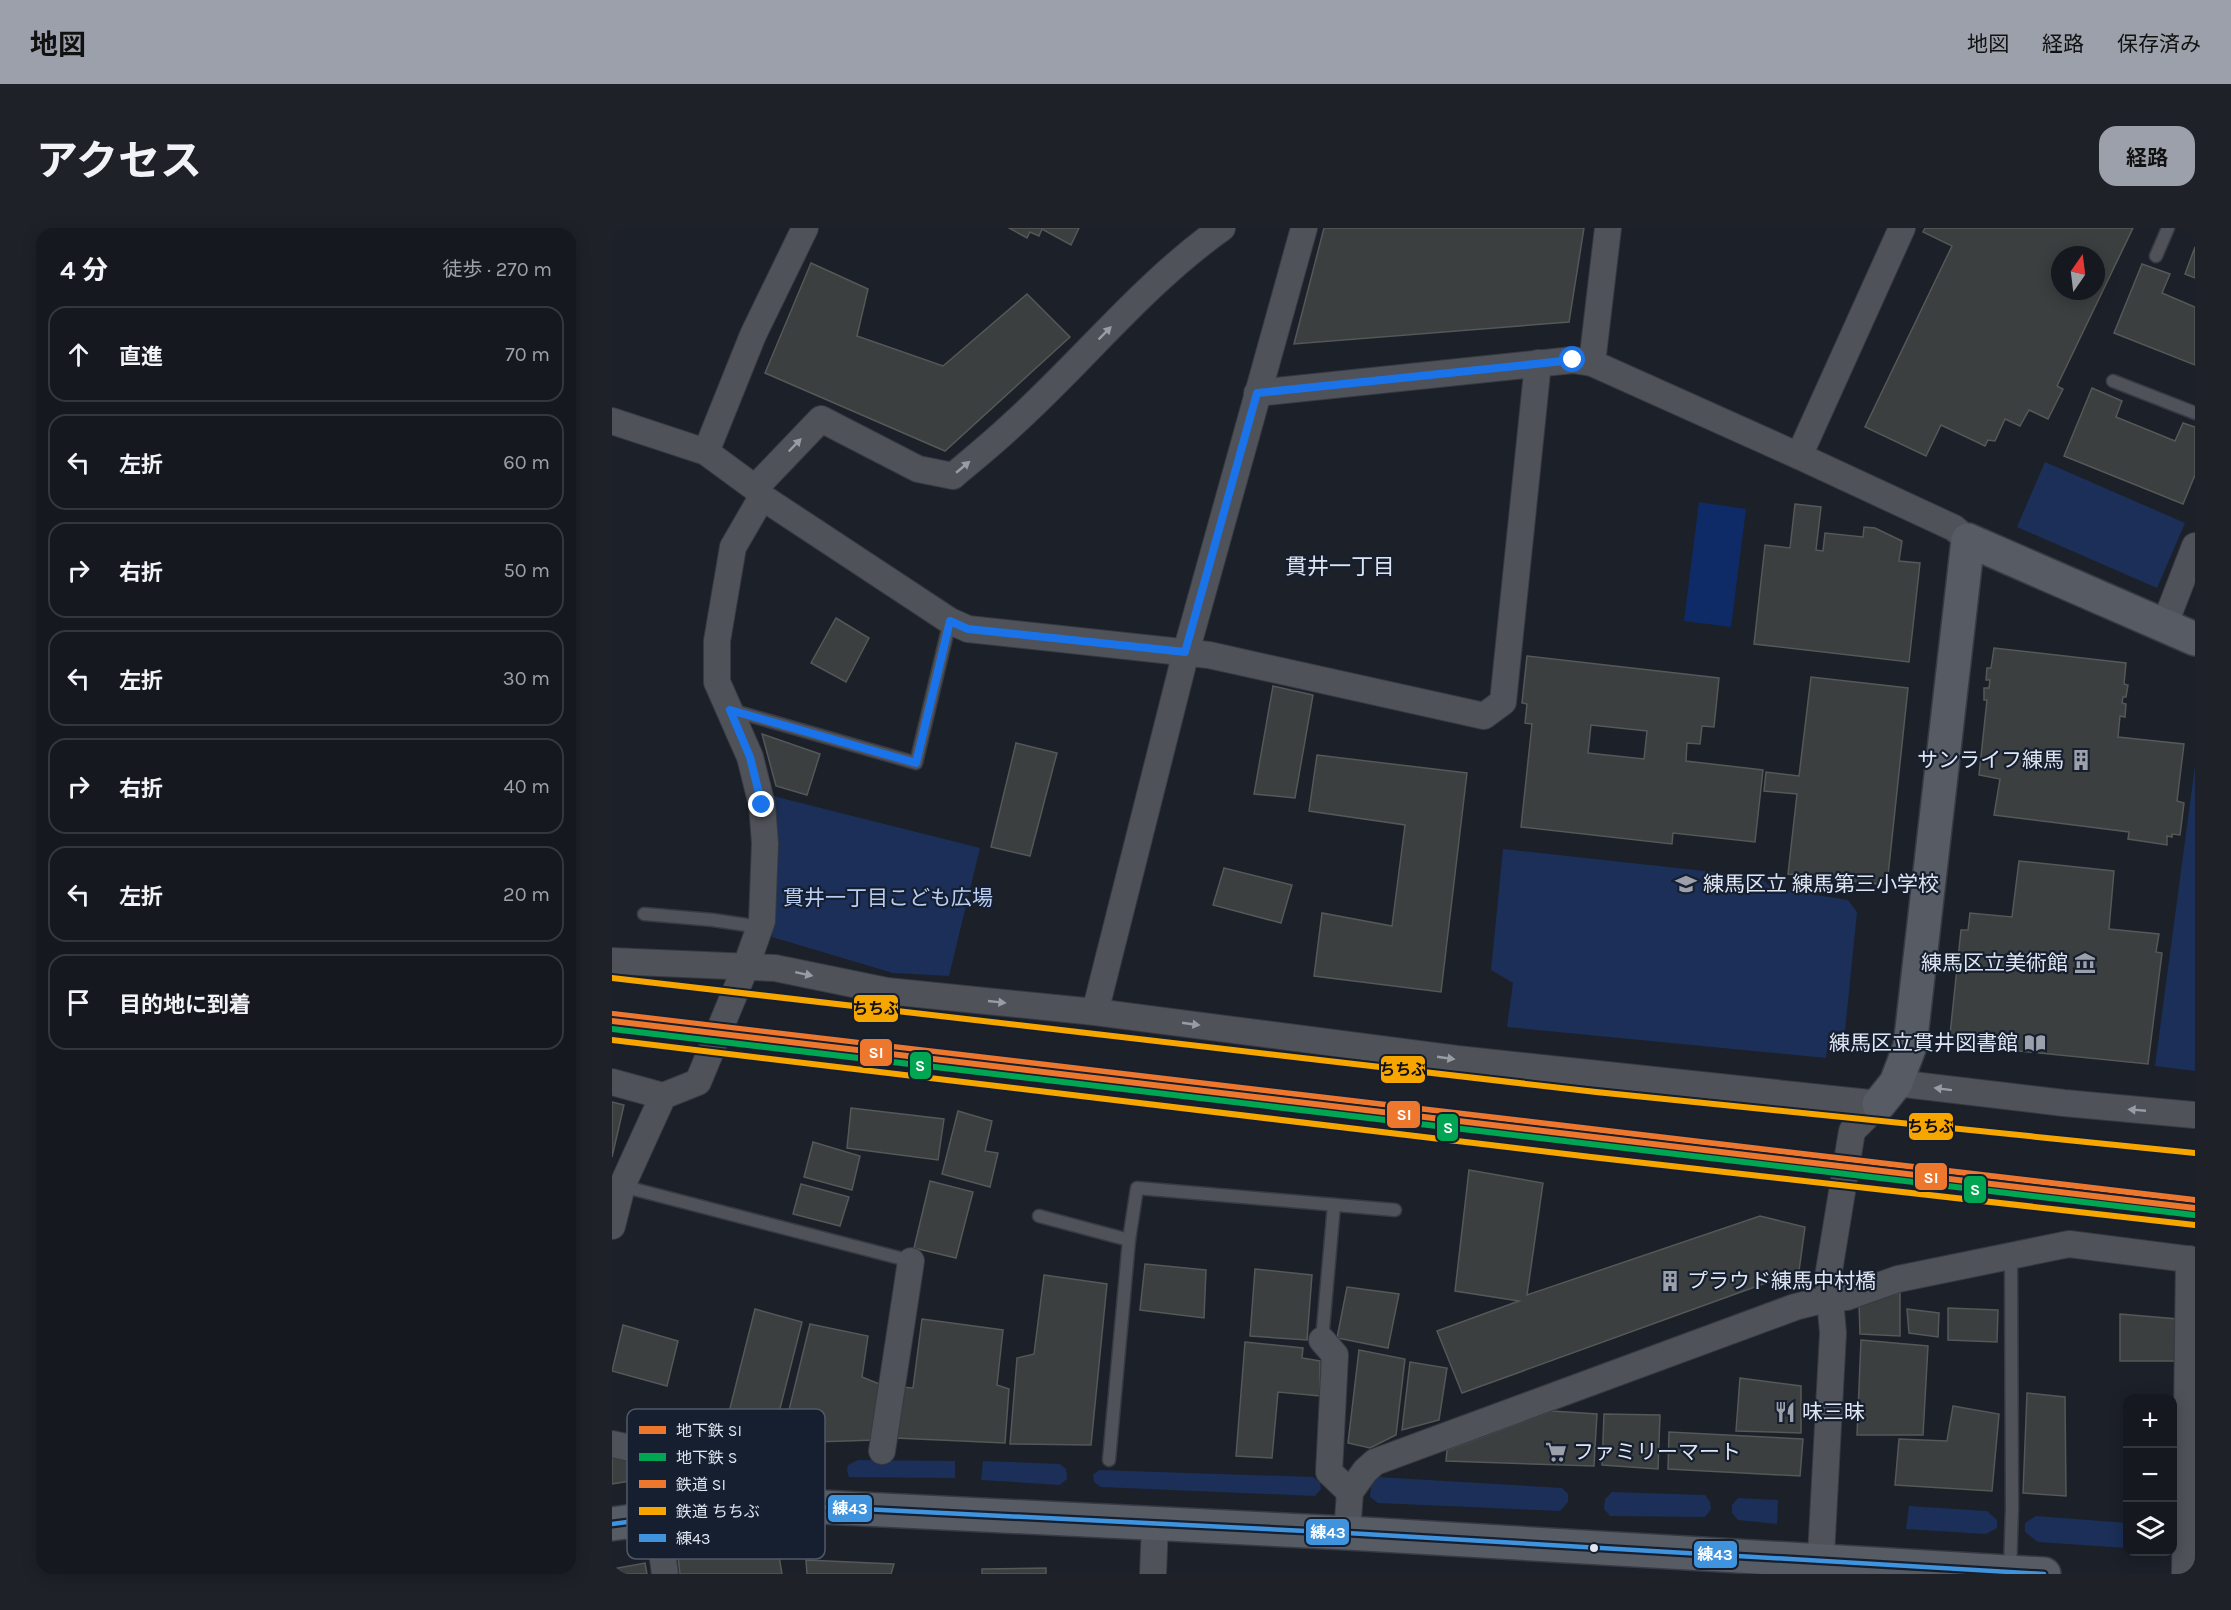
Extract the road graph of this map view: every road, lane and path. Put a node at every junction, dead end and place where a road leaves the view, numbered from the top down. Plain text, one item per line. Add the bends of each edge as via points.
1 (805, 228) edge
2 (1222, 228) edge
3 (1304, 228) edge
4 (1608, 228) edge
5 (1902, 228) edge
6 (2168, 228) edge
7 (2156, 256) dead end
8 (1538, 363) junction
9 (1592, 363) junction
10 (2113, 381) dead end
11 (1257, 393) junction
12 (2195, 413) edge
13 (612, 421) edge
14 (706, 452) junction
15 (1799, 456) junction
16 (758, 492) junction
17 (1968, 540) junction
18 (2195, 546) edge
19 (950, 621) junction
20 (2164, 626) junction
21 (2195, 639) edge
22 (1185, 652) junction
23 (730, 710) junction
24 (644, 914) dead end
25 (760, 927) junction
26 (612, 961) edge
27 (746, 966) junction
28 (1095, 1012) junction
29 (612, 1082) edge
30 (1888, 1094) junction
31 (663, 1096) junction
32 (2195, 1115) edge
33 (622, 1185) junction
34 (1334, 1205) junction
35 (1395, 1210) dead end
36 (1039, 1216) dead end
37 (612, 1226) edge
38 (1129, 1239) junction
39 (2011, 1255) junction
40 (2192, 1259) edge
41 (911, 1261) joint
42 (1831, 1298) junction
43 (1322, 1340) joint
44 (612, 1444) edge
45 (627, 1447) edge
46 (882, 1451) dead end
47 (1109, 1460) dead end
48 (1350, 1492) junction
49 (825, 1507) edge
50 (627, 1522) edge
51 (612, 1524) edge
52 (1155, 1524) junction
53 (1347, 1533) junction
54 (663, 1559) edge
55 (1820, 1568) edge
56 (2010, 1571) junction
57 (665, 1574) edge
58 (1154, 1574) edge
59 (2044, 1574) edge
60 (2186, 1574) edge

1 - 14 street via 753,335
16 -> 2 street via 821,419 918,469 953,476 1013,425 1187,254
3 - 11 street
4 - 9 street
5 - 15 street
6 - 7 lane
8 - 9 street
8 - 11 street
8 - 22 street via 1503,702 1484,716
9 - 15 street
10 - 12 lane
11 - 22 street
13 - 14 street
14 - 16 street
15 - 17 street via 1954,528
16 - 19 street
16 - 23 street via 733,547 717,641 717,682
17 - 20 main road
17 - 30 main road via 1910,1047
18 - 20 street
19 - 22 street via 968,629
19 - 23 lane via 916,763
20 - 21 main road
22 - 28 street
23 - 25 street via 750,757 762,805 765,843
24 - 25 lane
25 - 27 street
26 - 27 street
27 -> 28 street via 775,968 887,992
27 - 31 street via 698,1082
28 -> 30 street via 1457,1059
29 - 31 street
32 -> 30 street via 2064,1103
30 - 42 street via 1852,1131 1828,1277
31 - 33 street
33 - 37 street
33 - 41 lane
34 - 35 lane
34 - 38 lane via 1137,1188
34 - 43 lane
36 - 38 lane
38 - 47 lane
39 - 40 street via 2069,1244
39 - 42 street
39 - 56 lane
40 - 60 street
41 - 46 street
42 - 48 street via 1795,1307 1375,1462
42 - 55 street via 1833,1334
43 - 48 street via 1335,1354 1329,1472
44 - 45 street
48 - 53 street
49 - 52 main road
50 - 51 main road
52 - 53 main road
52 - 58 street
53 - 55 main road
54 - 57 street
55 - 56 main road
56 - 59 main road

